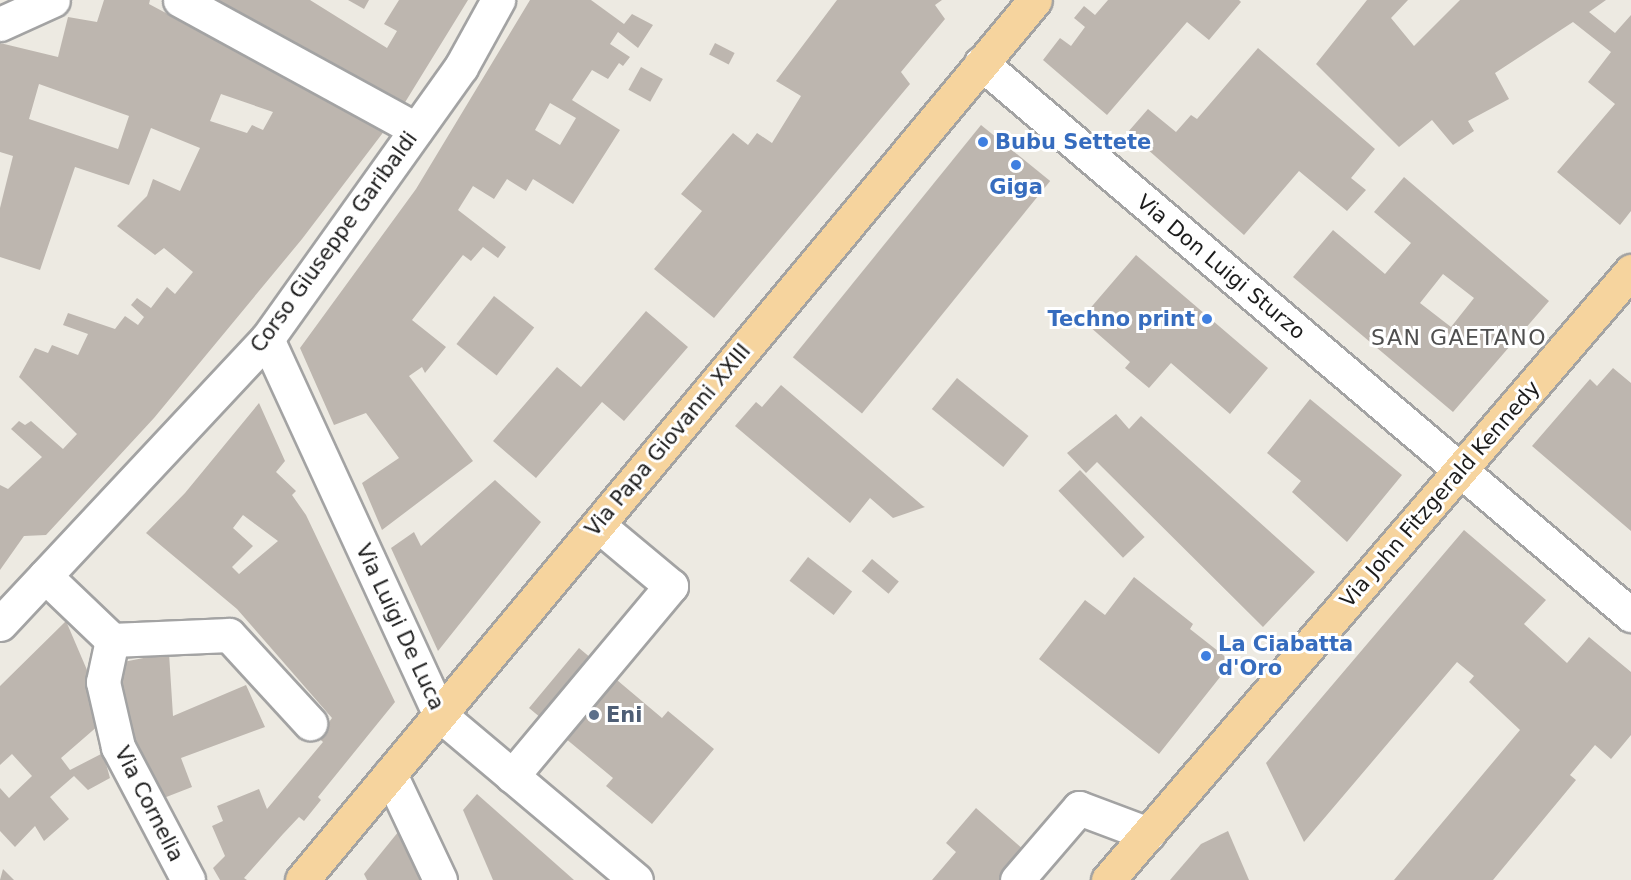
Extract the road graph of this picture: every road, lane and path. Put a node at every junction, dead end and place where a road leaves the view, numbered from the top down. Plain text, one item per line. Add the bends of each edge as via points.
1 (53, 0) edge
2 (180, 0) edge
3 (498, 0) edge
4 (1035, 0) edge
5 (0, 24) edge
6 (981, 63) junction
7 (416, 129) junction
8 (1631, 271) edge
9 (267, 339) junction
10 (1461, 471) junction
11 (598, 525) junction
12 (45, 576) junction
13 (1631, 615) edge
14 (0, 624) edge
15 (112, 640) junction
16 (440, 715) junction
17 (310, 723) dead end
18 (390, 774) junction
19 (512, 776) junction
20 (1148, 834) junction
21 (188, 880) edge
22 (302, 880) edge
23 (440, 880) edge
24 (636, 880) edge
25 (1017, 880) edge
26 (1108, 880) edge

1 - 5 street
2 - 7 street
3 - 7 street, Corso Giuseppe Garibaldi via 461,67
4 - 6 main road, Via Papa Giovanni XXIII
6 - 10 street, Via Don Luigi Sturzo
6 - 11 main road, Via Papa Giovanni XXIII
7 - 9 street, Corso Giuseppe Garibaldi
8 - 10 main road, Via John Fitzgerald Kennedy
9 - 12 street, Corso Giuseppe Garibaldi
9 - 16 street, Via Luigi De Luca
10 - 13 street, Via Don Luigi Sturzo
10 - 20 main road, Via John Fitzgerald Kennedy
11 - 16 main road, Via Papa Giovanni XXIII
11 - 19 street via 671,586
12 - 14 street, Corso Giuseppe Garibaldi
12 - 15 street
15 - 17 street via 229,635
15 - 21 street, Via Cornelia via 103,682 118,747
16 - 18 main road, Via Papa Giovanni XXIII
16 - 19 street, Via Luigi De Luca
18 - 22 main road, Via Papa Giovanni XXIII
18 - 23 street
19 - 24 street, Via Luigi De Luca
20 - 25 street via 1079,808
20 - 26 main road, Via John Fitzgerald Kennedy

